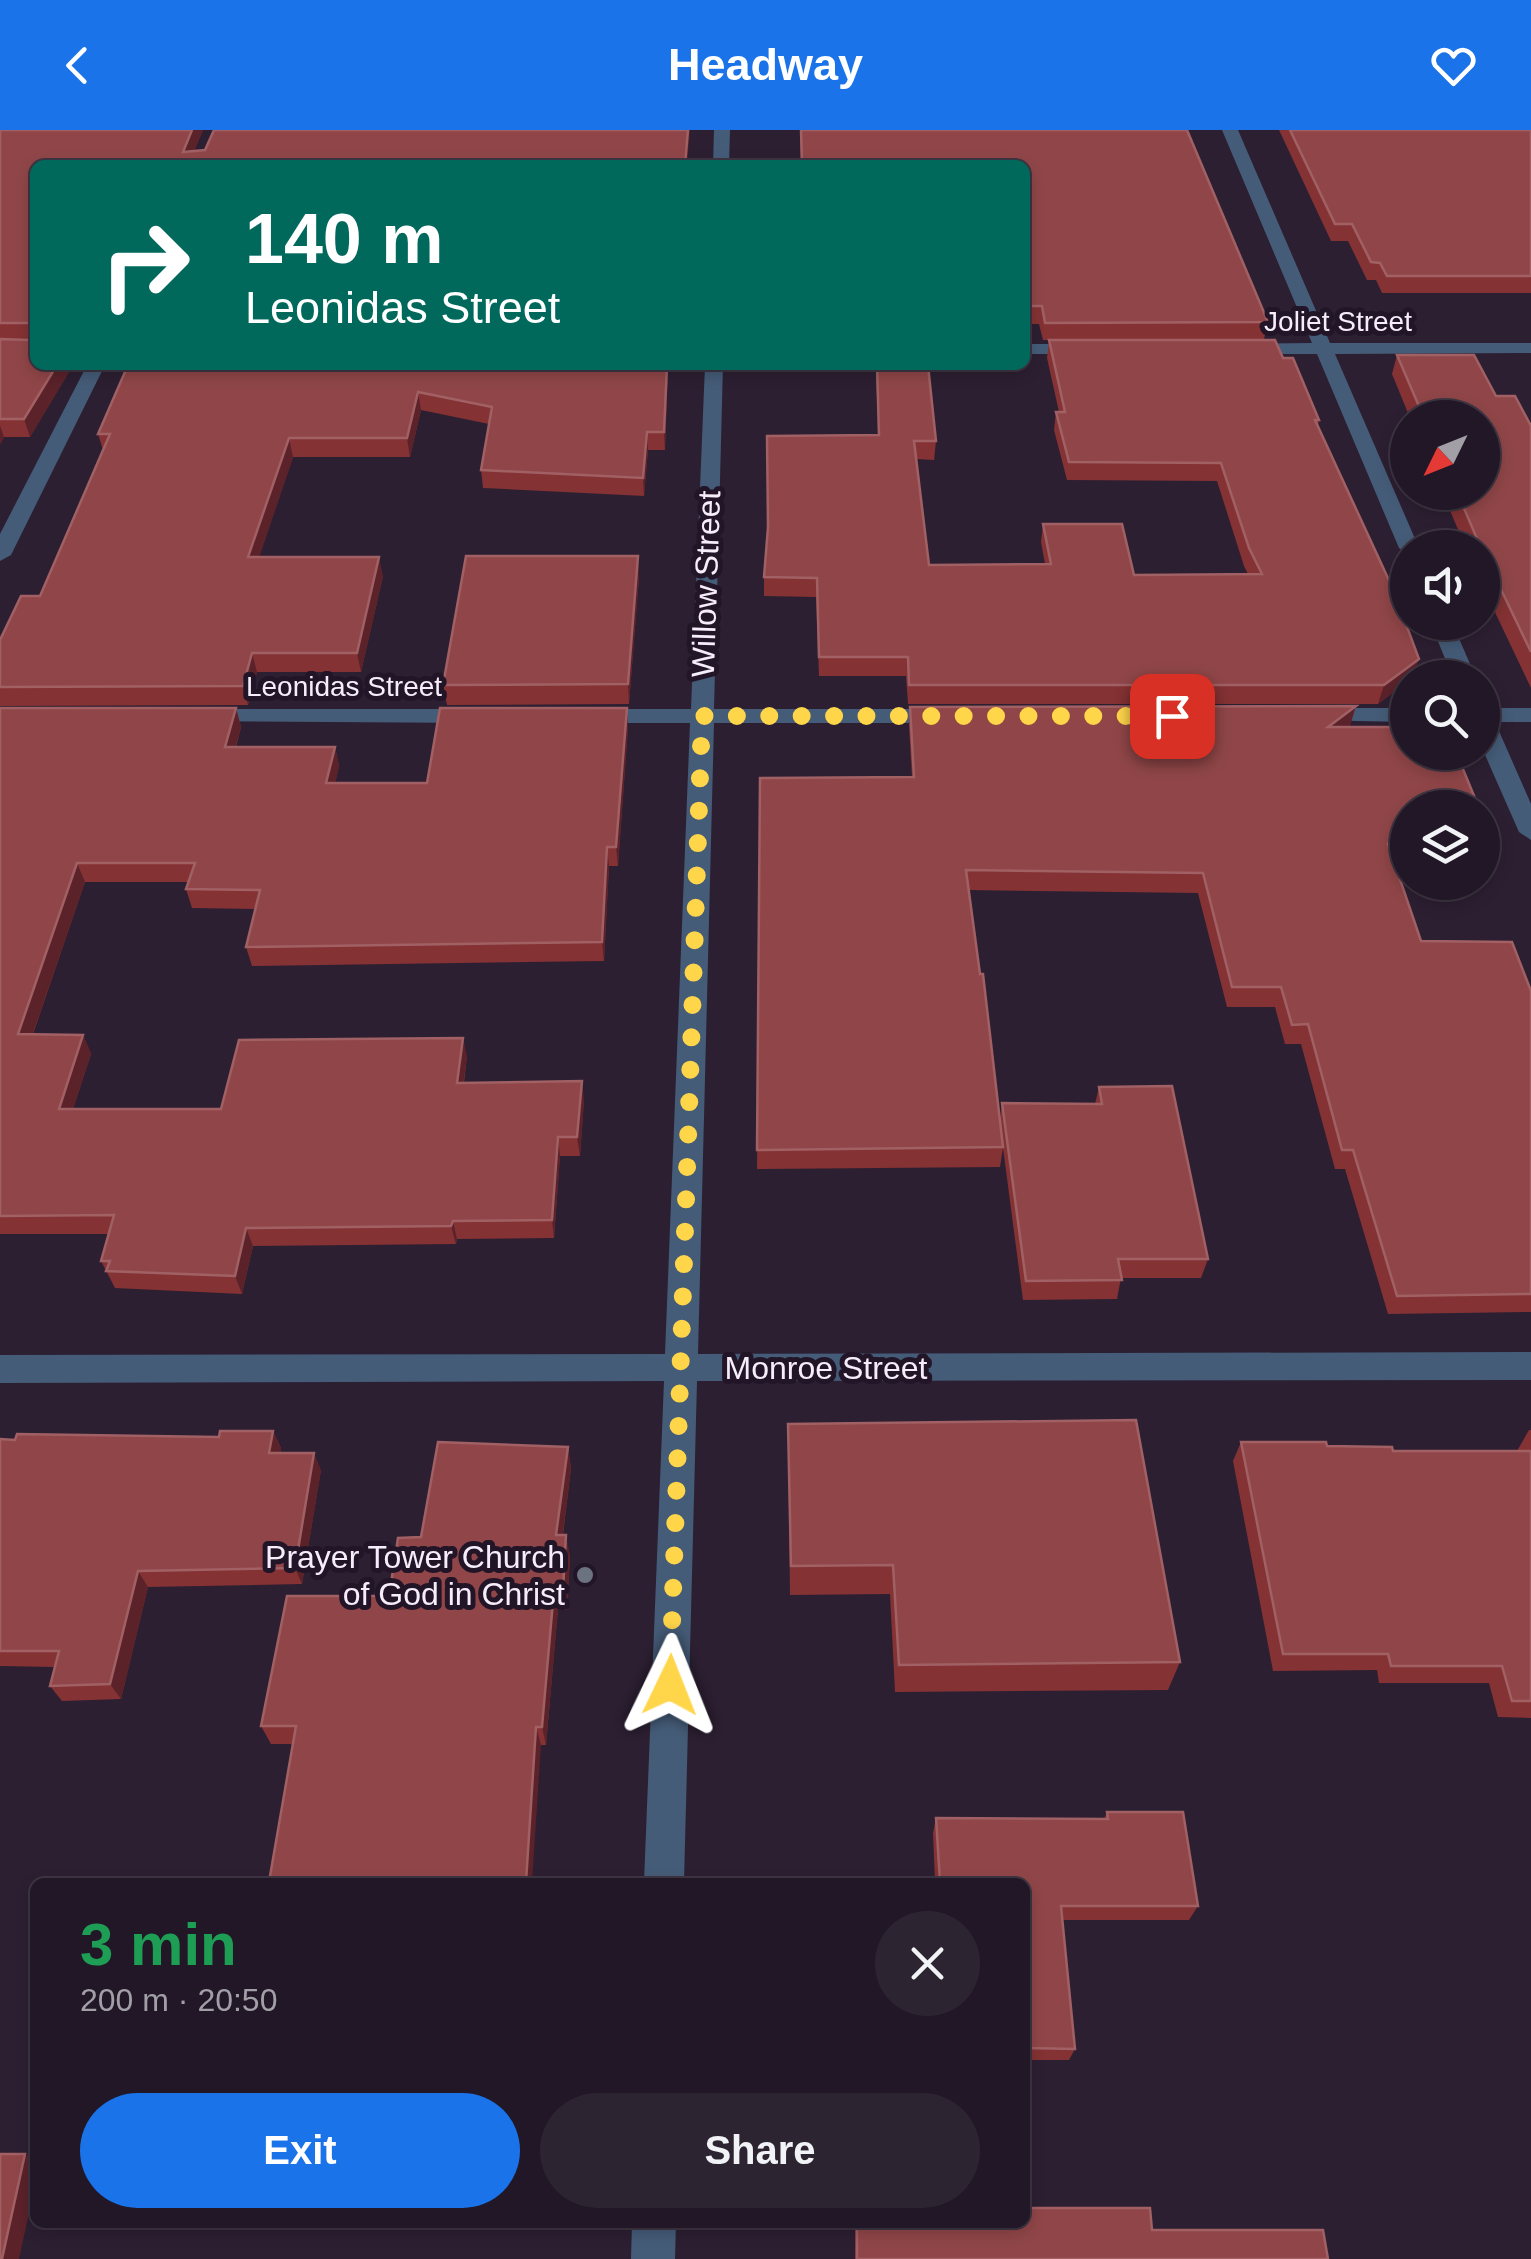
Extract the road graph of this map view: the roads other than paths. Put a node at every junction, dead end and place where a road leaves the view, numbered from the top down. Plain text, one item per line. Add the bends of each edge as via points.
1 (722, 130) edge
2 (1230, 130) edge
3 (721, 160) edge
4 (1105, 348) edge
5 (1224, 348) edge
6 (1324, 348) junction
7 (1531, 348) edge
8 (1030, 349) edge
9 (93, 370) edge
10 (714, 370) edge
11 (1401, 530) edge
12 (0, 555) edge
13 (1531, 715) edge
14 (176, 716) edge
15 (507, 716) edge
16 (566, 716) edge
17 (702, 716) junction
18 (976, 716) edge
19 (1290, 716) edge
20 (1390, 716) edge
21 (1500, 716) edge
22 (1500, 759) edge
23 (1531, 832) edge
24 (1531, 1366) edge
25 (680, 1368) junction
26 (0, 1369) edge
27 (664, 1878) edge
28 (654, 2228) edge
29 (653, 2259) edge

1 - 3 street
2 - 6 street
4 - 8 street
5 - 6 street, Joliet Street
6 - 7 street, Joliet Street
6 - 11 street
9 - 12 street
10 - 17 street, Willow Street
13 - 21 street
14 - 15 street, Leonidas Street
16 - 17 street
17 - 18 street
17 - 25 street, Willow Street
19 - 20 street
22 - 23 street
24 - 25 street, Monroe Street
25 - 26 street, Monroe Street
25 - 27 street, Willow Street
28 - 29 street

